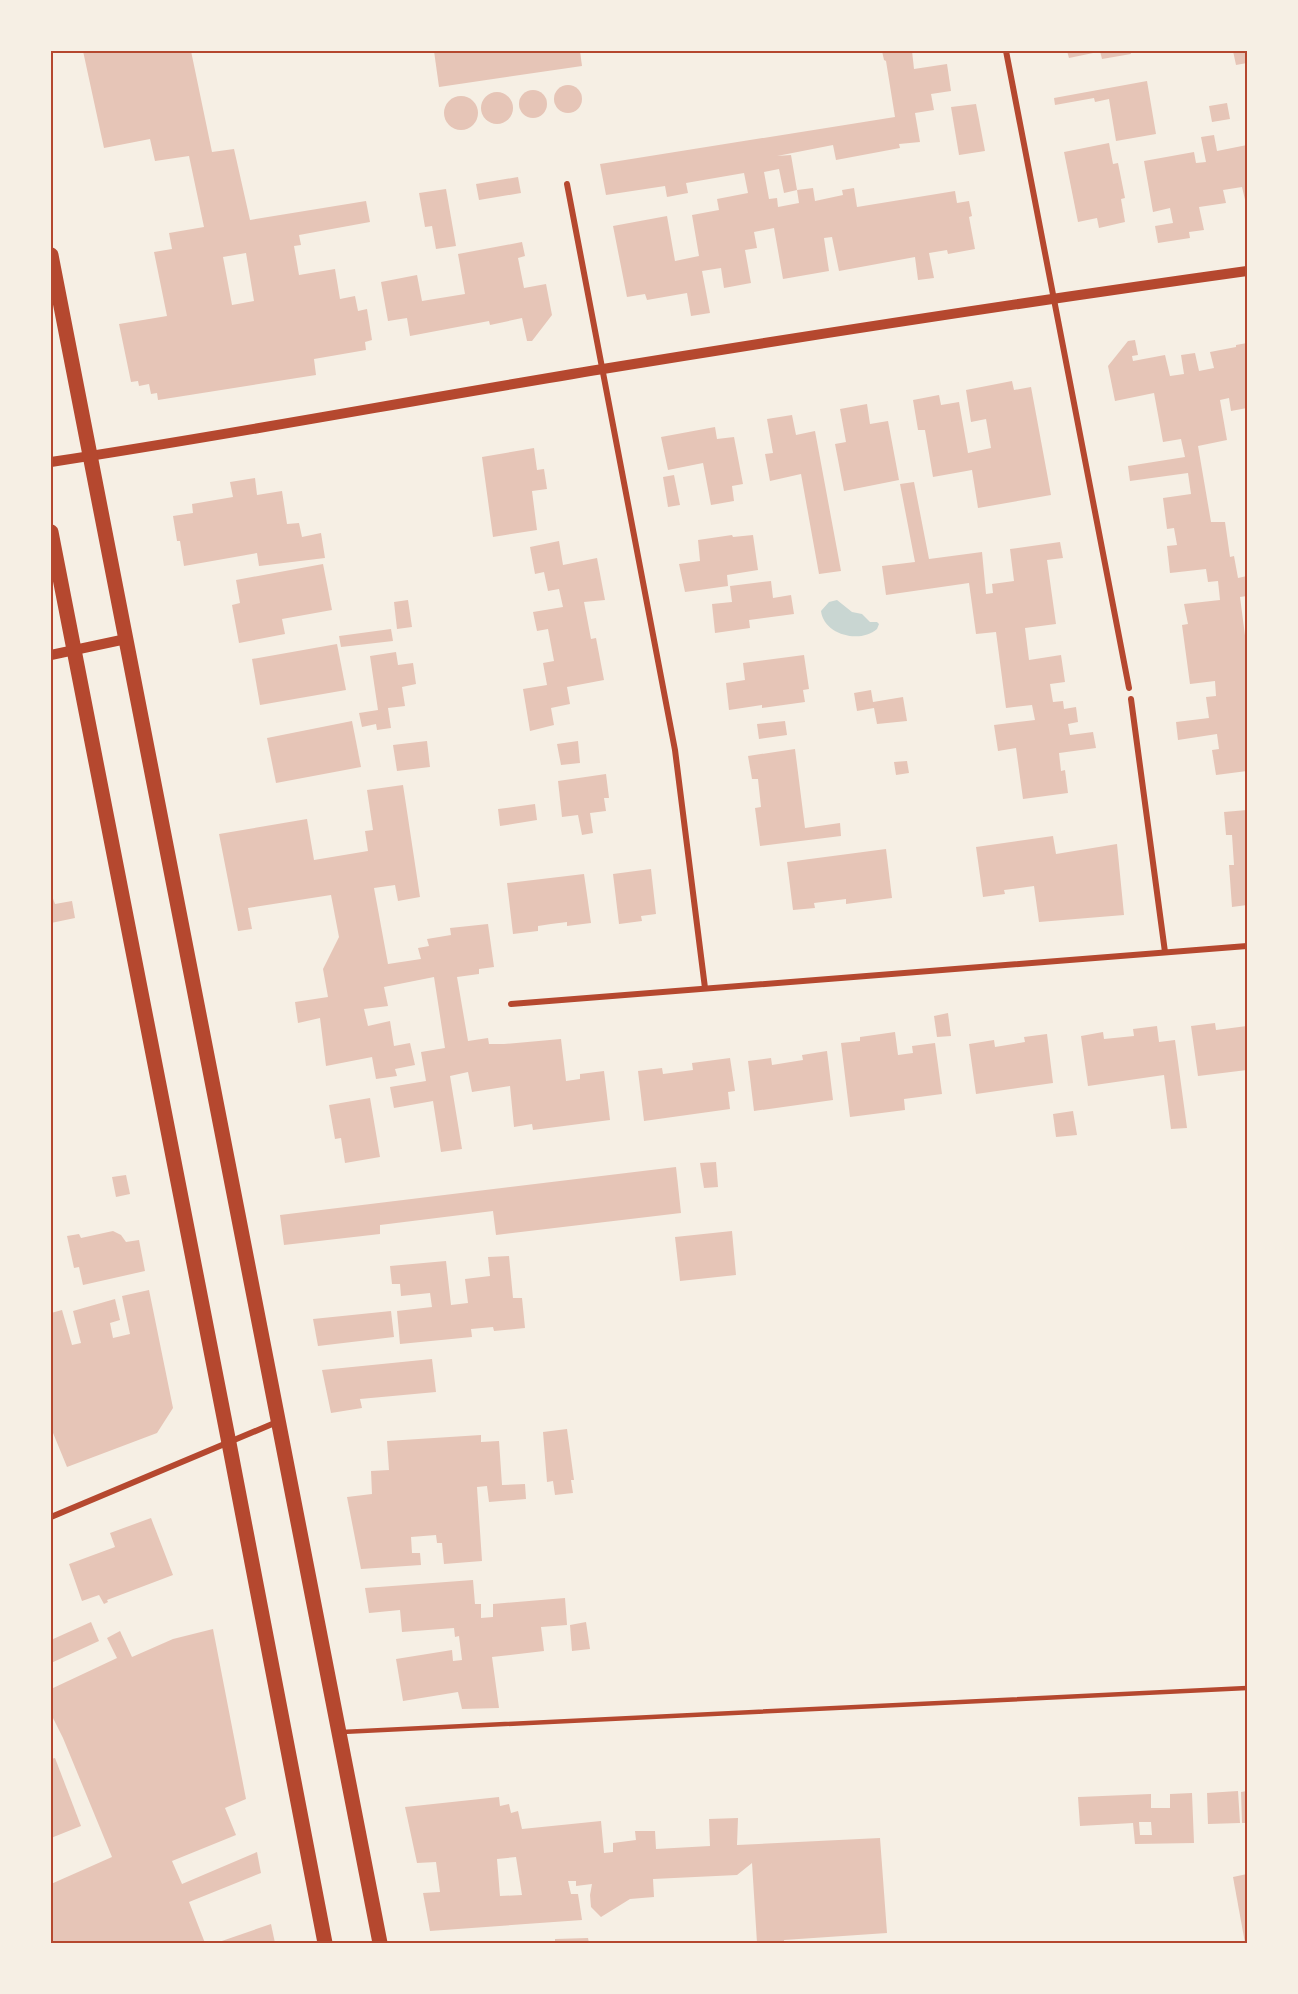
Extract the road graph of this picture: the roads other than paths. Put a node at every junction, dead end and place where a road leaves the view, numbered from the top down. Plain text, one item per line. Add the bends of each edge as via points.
1 (1006, 51) edge
2 (567, 184) dead end
3 (51, 255) edge
4 (1247, 271) edge
5 (1054, 298) junction
6 (603, 369) junction
7 (91, 456) junction
8 (51, 462) edge
9 (51, 532) edge
10 (126, 639) junction
11 (74, 650) junction
12 (51, 655) edge
13 (1129, 688) dead end
14 (1131, 699) dead end
15 (1247, 946) edge
16 (1165, 952) junction
17 (705, 988) junction
18 (511, 1004) dead end
19 (279, 1421) junction
20 (229, 1443) junction
21 (51, 1517) edge
22 (1247, 1688) edge
23 (339, 1732) junction
24 (325, 1943) edge
25 (380, 1943) edge

1 - 5 street
2 - 6 street
3 - 7 main road
4 - 5 street
5 - 6 street
5 - 13 street
6 - 7 street
6 - 17 street via 675,750
7 - 8 street
7 - 10 main road
9 - 11 main road
10 - 11 street
10 - 19 main road
11 - 12 street
11 - 20 main road
14 - 16 street
15 - 16 street
16 - 17 street
17 - 18 street
19 - 20 street
19 - 23 main road
20 - 21 street
20 - 24 main road
22 - 23 lane
23 - 25 main road

